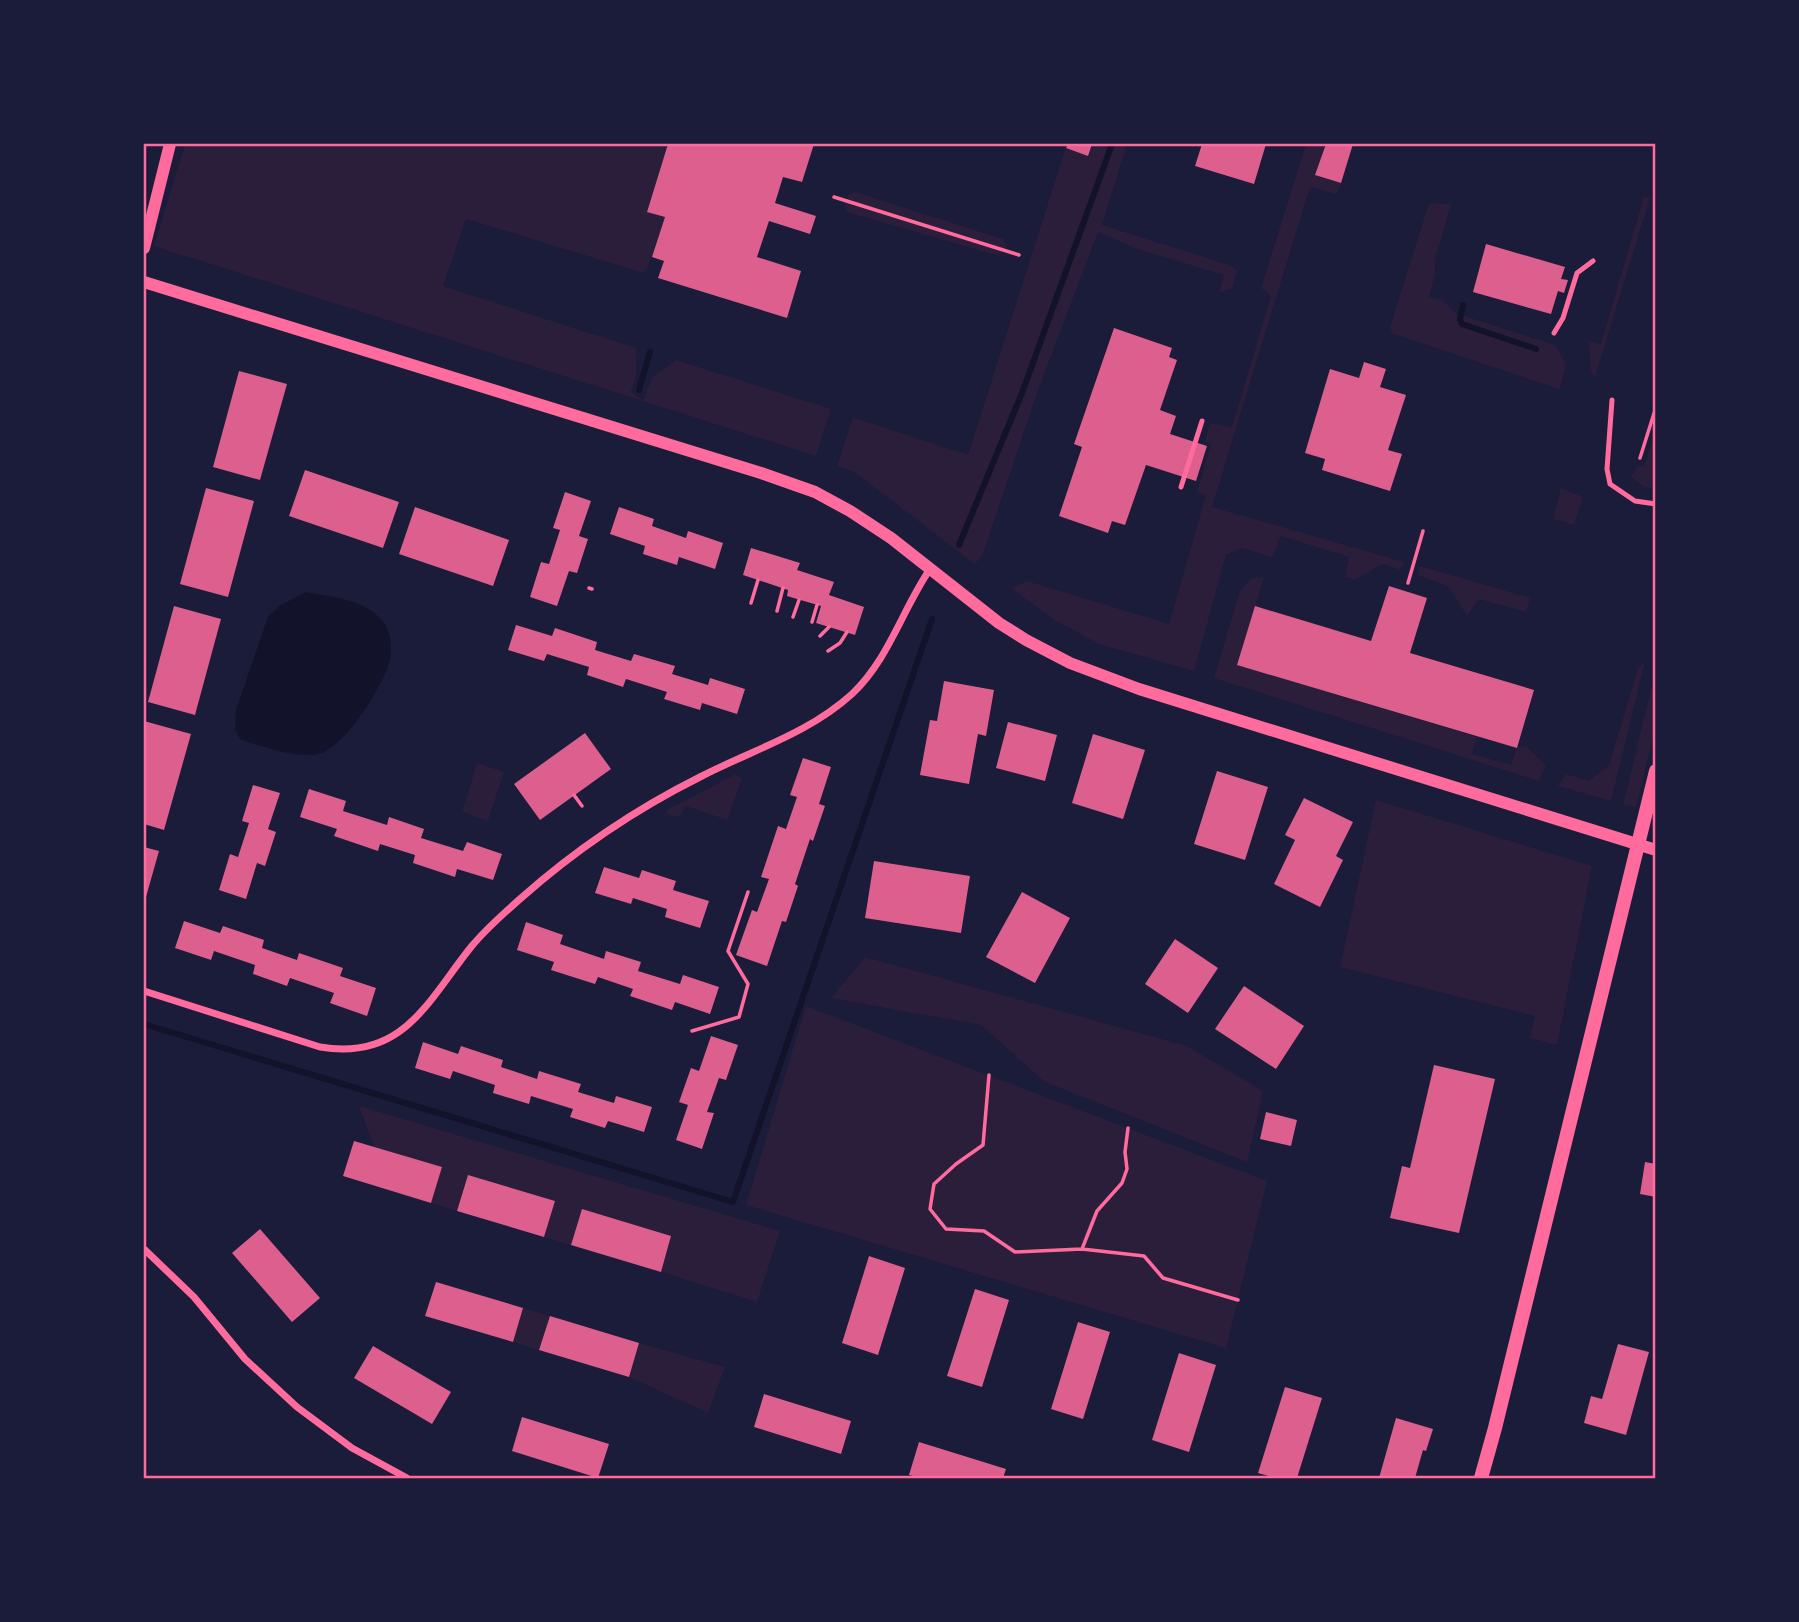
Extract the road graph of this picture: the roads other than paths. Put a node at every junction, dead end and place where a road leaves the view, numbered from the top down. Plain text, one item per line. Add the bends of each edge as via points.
1 (170, 144) edge
2 (144, 248) edge
3 (1593, 261) dead end
4 (144, 282) edge
5 (1554, 333) dead end
6 (1612, 400) dead end
7 (1202, 421) dead end
8 (1181, 487) dead end
9 (1656, 504) edge
10 (930, 569) junction
11 (1656, 771) edge
12 (1637, 844) junction
13 (1656, 850) edge
14 (144, 991) edge
15 (144, 1249) edge
16 (407, 1479) edge
17 (1481, 1479) edge

1 - 2 street
3 - 5 lane via 1577,273
4 - 10 street via 816,492 881,531
6 - 9 lane via 1610,484 1635,501
7 - 8 lane
10 - 12 street via 1026,640 1116,681
10 - 14 street via 884,656 854,692 823,718 790,736 667,794 561,865 472,946 413,1022 383,1043 340,1050 320,1047
11 - 12 main road
12 - 13 street
12 - 17 main road
15 - 16 street via 194,1297 245,1359 297,1407 352,1448

